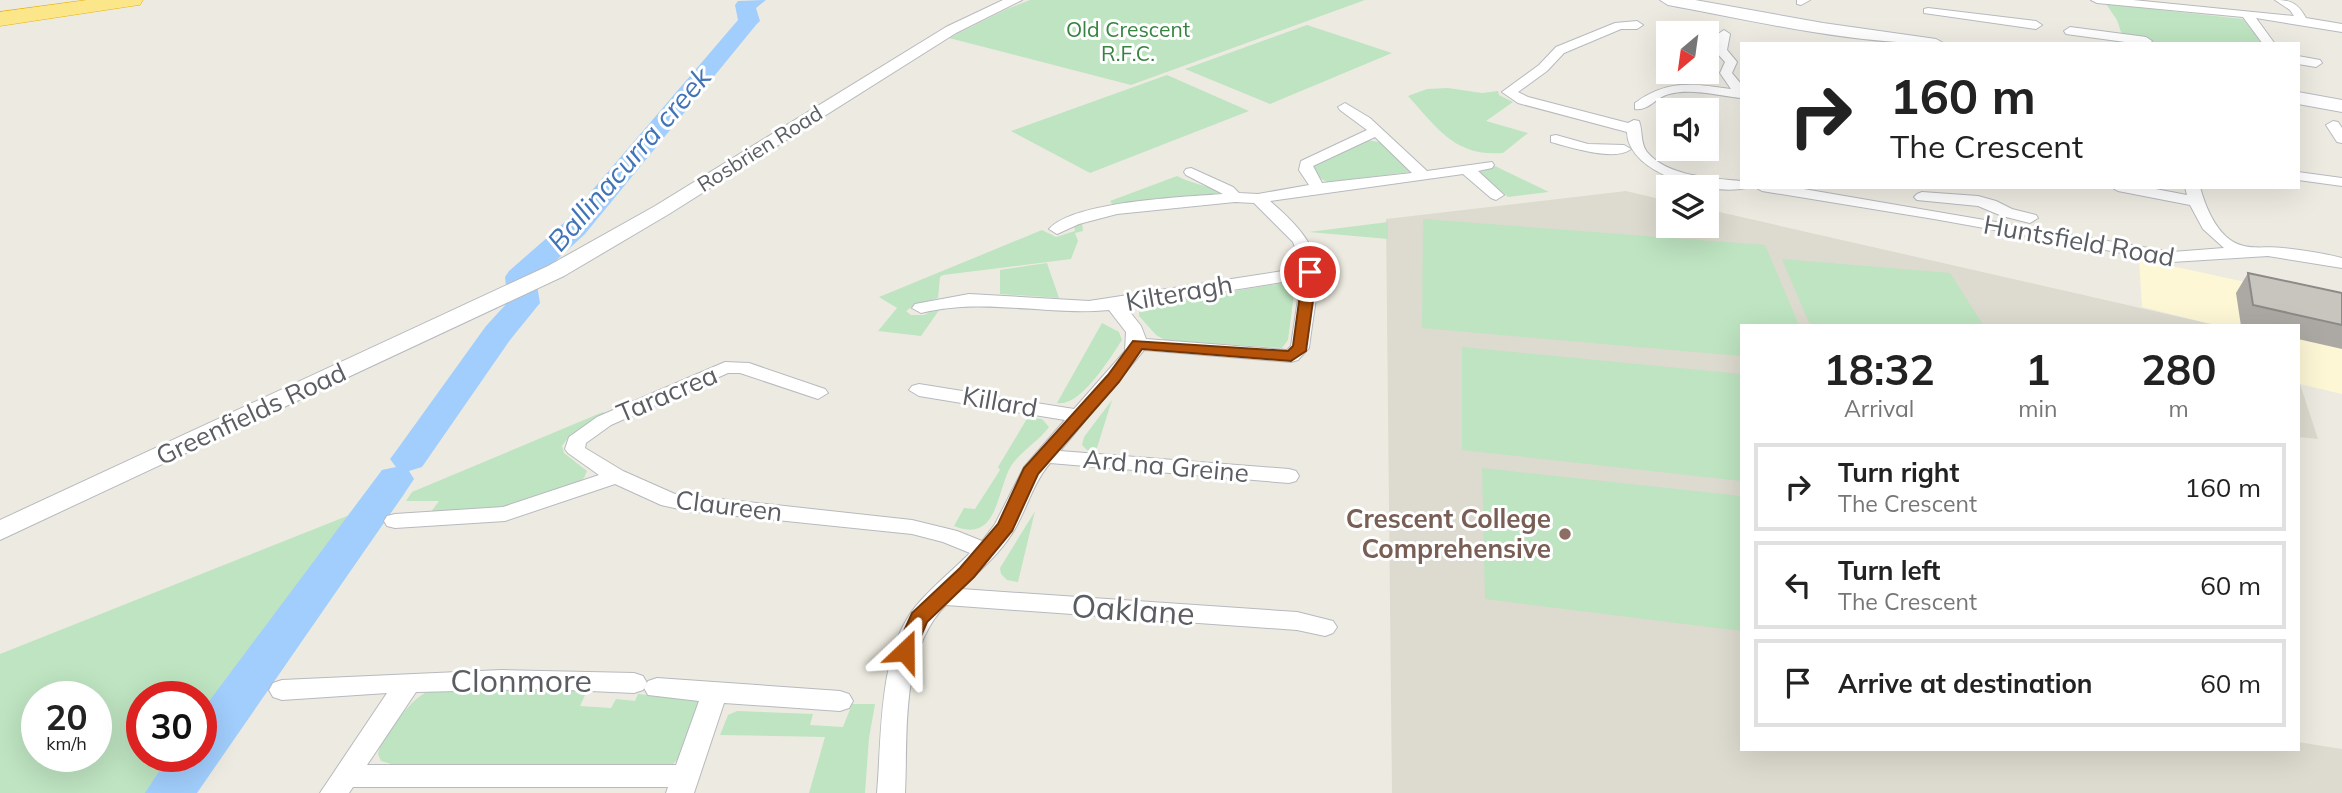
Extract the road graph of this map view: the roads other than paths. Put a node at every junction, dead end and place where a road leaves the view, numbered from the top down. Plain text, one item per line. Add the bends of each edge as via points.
1 (67, 0) edge
2 (132, 0) edge
3 (1015, 0) edge
4 (1668, 0) edge
5 (2098, 0) edge
6 (2281, 0) edge
7 (2160, 3) edge
8 (0, 9) edge
9 (1928, 11) dead end
10 (2248, 16) junction
11 (0, 19) edge
12 (2302, 21) junction
13 (1637, 25) dead end
14 (2036, 26) dead end
15 (2342, 28) edge
16 (2070, 31) dead end
17 (1724, 34) dead end
18 (2118, 37) junction
19 (2146, 41) dead end
20 (1922, 42) edge
21 (2268, 42) edge
22 (1721, 51) joint
23 (2300, 60) edge
24 (2316, 63) dead end
25 (1740, 92) edge
26 (1740, 93) edge
27 (2300, 98) edge
28 (1640, 106) dead end
29 (2342, 106) edge
30 (1345, 107) dead end
31 (2333, 125) dead end
32 (1376, 132) junction
33 (1632, 136) junction
34 (1556, 139) dead end
35 (2342, 139) edge
36 (1487, 165) dead end
37 (1467, 169) junction
38 (1191, 172) dead end
39 (1424, 176) junction
40 (2300, 176) edge
41 (2342, 183) edge
42 (1740, 185) edge
43 (1318, 188) junction
44 (1788, 189) edge
45 (2140, 189) edge
46 (1815, 191) edge
47 (1921, 192) edge
48 (2194, 194) edge
49 (1496, 195) dead end
50 (1235, 197) junction
51 (1258, 199) junction
52 (1934, 214) junction
53 (2053, 222) dead end
54 (1057, 229) dead end
55 (2240, 251) junction
56 (2342, 264) edge
57 (1310, 272) junction
58 (503, 296) joint
59 (1113, 304) junction
60 (920, 308) dead end
61 (1138, 344) junction
62 (919, 390) dead end
63 (818, 393) dead end
64 (1079, 416) junction
65 (1043, 456) junction
66 (616, 476) junction
67 (1289, 476) dead end
68 (395, 521) dead end
69 (0, 531) edge
70 (986, 551) junction
71 (941, 596) junction
72 (1325, 627) dead end
73 (408, 683) junction
74 (282, 690) dead end
75 (715, 692) junction
76 (840, 701) dead end
77 (339, 784) edge
78 (682, 785) edge
79 (891, 793) edge

1 - 8 highway
2 - 11 highway
3 - 58 street, Rosbrien Road via 947,33 652,216
4 - 20 main road
5 - 7 street
5 - 18 street
6 - 12 street via 2297,10
7 - 10 street
9 - 14 street via 1986,13
10 - 12 street
10 - 21 street
12 - 15 street
13 - 33 street via 1619,25 1560,50 1508,92
16 - 18 street
17 - 22 street
18 - 19 street
22 - 25 street via 1731,62 1726,72
23 - 24 street
26 - 28 street via 1666,91
27 - 29 main road
30 - 32 street
31 - 35 street
32 - 39 street
32 - 43 street via 1306,164
33 - 34 street via 1594,149
33 - 42 street via 1645,157 1677,177
36 - 37 street
37 - 39 street
37 - 49 street
38 - 50 street
39 - 43 street
40 - 41 street
43 - 51 street
44 - 46 street, Huntsfield Road
45 - 48 street
46 - 52 street, Huntsfield Road
47 - 52 street
47 - 53 street via 1978,201 2007,214
48 - 55 street via 2215,236
50 - 51 street
50 - 54 street via 1096,213 1072,219
51 - 57 street via 1299,239 1310,260
52 - 55 street, Huntsfield Road via 2187,259
55 - 56 street, Huntsfield Road
57 - 59 street, Kilteragh
57 - 61 street via 1300,348 1291,356
58 - 69 street, Greenfields Road
59 - 60 street via 1071,306 974,299
59 - 61 street, Kilteragh via 1133,326
61 - 64 street, Kilteragh
62 - 64 street, Killard
63 - 66 street, Taracrea via 742,367 725,368 604,421 576,441 580,454
64 - 65 street, Kilteragh
65 - 67 street, Ard na Greine
65 - 70 street, Kilteragh via 1005,527
66 - 68 street via 509,513
66 - 70 street, Claureen via 688,504 912,527
70 - 71 street, Kilteragh
71 - 72 street, Oaklane via 1297,621
71 - 79 street, Kilteragh via 919,618 905,651
73 - 74 street, Clonmore
73 - 75 street, Clonmore via 574,678
73 - 77 street
75 - 76 street, Clonmore
75 - 78 street
77 - 78 street via 485,777

